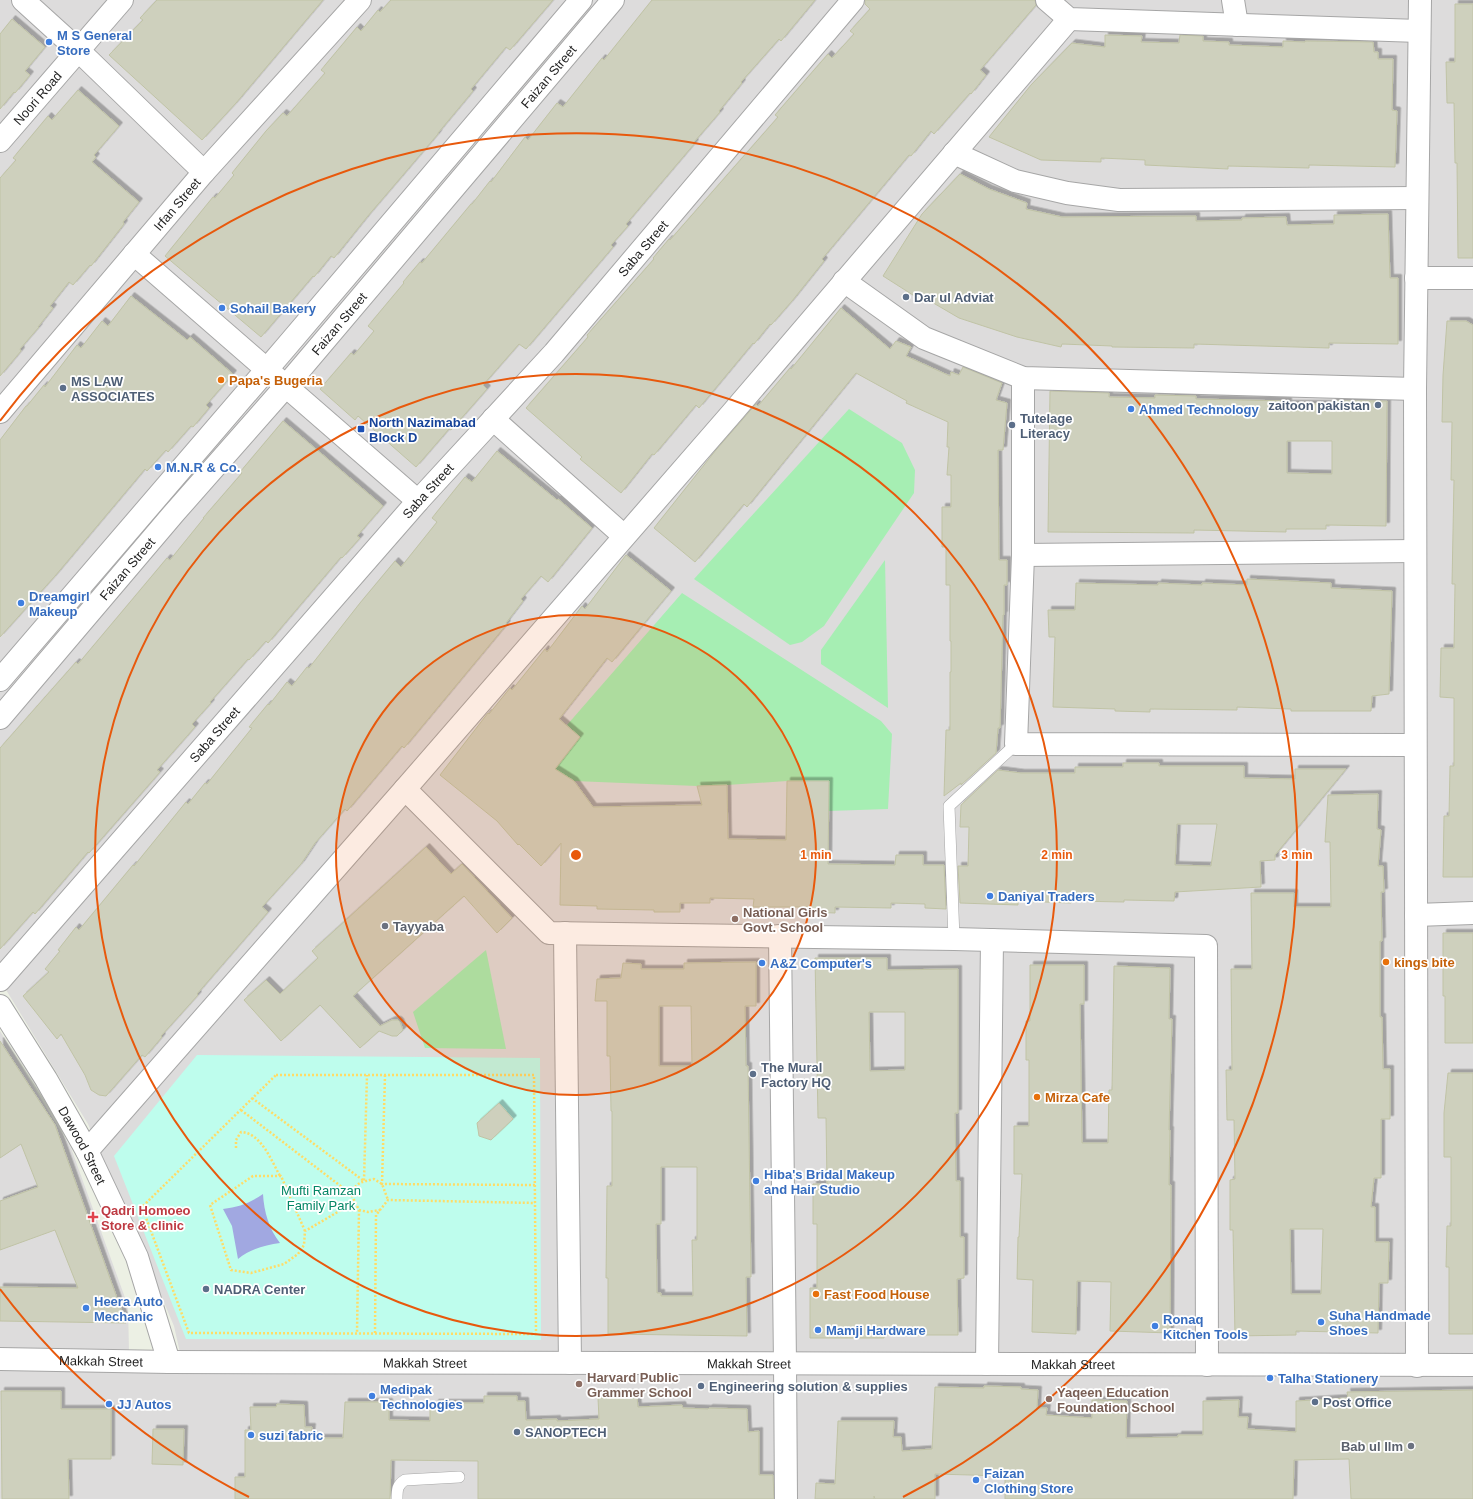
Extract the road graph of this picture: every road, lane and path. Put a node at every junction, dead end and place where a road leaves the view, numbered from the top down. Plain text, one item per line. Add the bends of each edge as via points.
1 (23, 0) edge
2 (122, 0) edge
3 (360, 0) edge
4 (581, 0) edge
5 (613, 0) edge
6 (853, 0) edge
7 (1048, 0) edge
8 (1233, 0) edge
9 (1420, 0) edge
10 (1069, 19) junction
11 (1236, 25) junction
12 (1420, 31) junction
13 (78, 50) junction
14 (0, 141) edge
15 (954, 153) junction
16 (204, 172) junction
17 (1417, 198) junction
18 (134, 254) junction
19 (1416, 278) junction
20 (1473, 278) edge
21 (844, 281) junction
22 (266, 369) junction
23 (1023, 378) junction
24 (286, 386) junction
25 (1415, 389) junction
26 (0, 412) edge
27 (493, 419) junction
28 (418, 501) junction
29 (624, 536) junction
30 (1415, 551) junction
31 (1023, 555) junction
32 (0, 680) edge
33 (0, 718) edge
34 (1016, 744) junction
35 (1416, 745) junction
36 (405, 789) junction
37 (1473, 913) edge
38 (1416, 915) junction
39 (565, 933) junction
40 (780, 936) junction
41 (954, 939) junction
42 (992, 940) junction
43 (0, 980) edge
44 (0, 1006) edge
45 (367, 1075) junction
46 (385, 1075) junction
47 (252, 1098) junction
48 (241, 1110) junction
49 (236, 1148) dead end
50 (86, 1151) junction
51 (281, 1176) junction
52 (364, 1181) junction
53 (382, 1184) junction
54 (535, 1185) junction
55 (351, 1194) junction
56 (388, 1200) junction
57 (355, 1202) junction
58 (535, 1202) junction
59 (359, 1210) junction
60 (380, 1210) junction
61 (304, 1232) junction
62 (357, 1333) junction
63 (375, 1333) junction
64 (0, 1359) edge
65 (169, 1362) junction
66 (570, 1363) junction
67 (786, 1364) junction
68 (987, 1364) junction
69 (1207, 1365) junction
70 (1473, 1365) edge
71 (1417, 1366) junction
72 (459, 1477) dead end
73 (397, 1499) edge
74 (786, 1499) edge

1 - 13 street
2 - 13 street, Noori Road
3 - 16 street, Irfan Street
4 - 22 street, Faizan Street
5 - 24 street, Faizan Street
6 - 27 street, Saba Street via 554,353
7 - 10 street
8 - 11 street
9 - 12 street
10 - 11 street
10 - 15 street
11 - 12 street
12 - 17 street
13 - 14 street, Noori Road
13 - 16 street
15 - 17 street via 1015,181 1119,200
15 - 21 street
16 - 18 street, Irfan Street
17 - 19 street
18 - 22 street
18 - 26 street, Irfan Street
19 - 20 street
19 - 25 street
21 - 23 street via 924,338
21 - 29 street
22 - 24 street
22 - 32 street, Faizan Street
23 - 25 street
23 - 31 street
24 - 28 street
24 - 33 street, Faizan Street
25 - 30 street
27 - 28 street, Saba Street
27 - 29 street
28 - 43 street, Saba Street
29 - 36 street
30 - 31 street
30 - 35 street
31 - 34 street
34 - 35 street
34 - 41 lane via 949,806
35 - 38 street
36 - 39 street via 549,933
36 - 50 street
37 - 38 street
38 - 71 street
39 - 40 street
39 - 66 street
40 - 41 street
40 - 67 street
41 - 42 street
42 - 68 street
42 - 69 street via 1206,946
44 - 50 street, Dawood Street via 46,1079
45 - 46 path
45 - 47 path via 276,1075
45 - 52 path
46 - 53 path
46 - 54 path via 534,1075
47 - 48 path
47 - 52 path
48 - 55 path
48 - 62 path via 142,1207 189,1332
49 - 51 path via 236,1140 241,1132 248,1133 260,1143
50 - 65 street, Dawood Street via 137,1257
51 - 61 path
51 - 61 path via 253,1176 210,1206 231,1270 251,1273 284,1264 298,1254 304,1245
52 - 53 path via 374,1179
52 - 55 path via 354,1186
53 - 54 path
53 - 56 path
54 - 58 path
55 - 57 path
56 - 58 path
56 - 60 path
57 - 59 path
57 - 61 path
58 - 63 path via 536,1334
59 - 60 path
59 - 62 path
60 - 63 path via 376,1215
62 - 63 path
64 - 65 street, Makkah Street
65 - 66 street, Makkah Street
66 - 67 street, Makkah Street
67 - 68 street, Makkah Street
67 - 74 street
68 - 69 street, Makkah Street
69 - 71 street, Makkah Street
70 - 71 street, Makkah Street
72 - 73 lane via 406,1480 400,1483 397,1489

